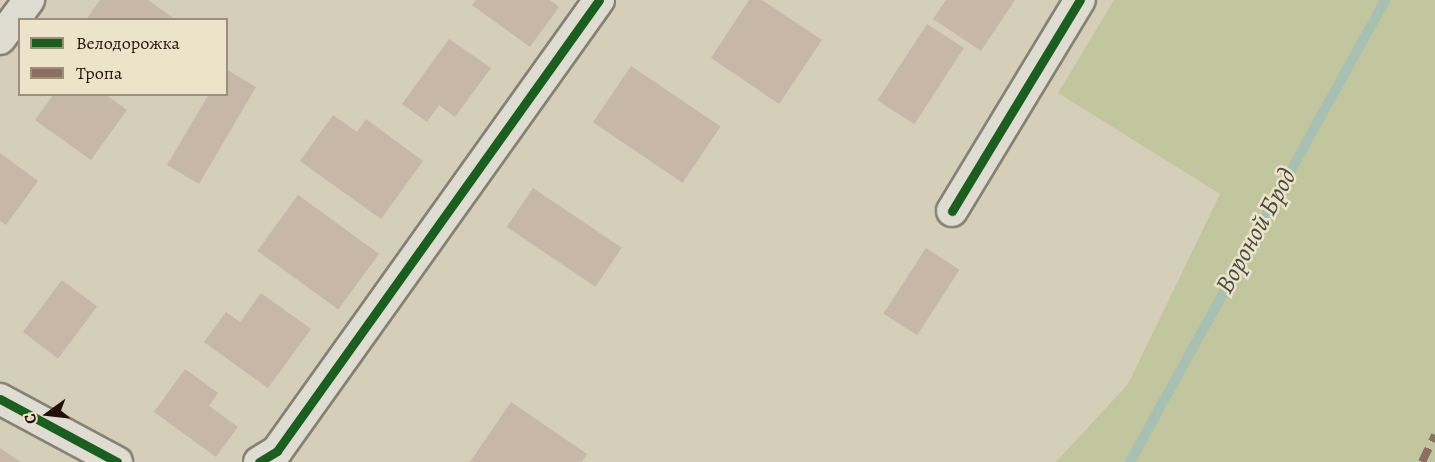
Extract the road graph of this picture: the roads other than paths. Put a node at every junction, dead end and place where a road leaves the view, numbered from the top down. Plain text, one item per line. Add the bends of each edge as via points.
1 (29, 0) edge
2 (599, 0) edge
3 (1080, 0) edge
4 (0, 39) edge
5 (952, 211) dead end
6 (0, 399) edge
7 (117, 462) edge
8 (259, 462) edge

1 - 4 street
2 - 8 street via 277,451
3 - 5 street
6 - 7 street

